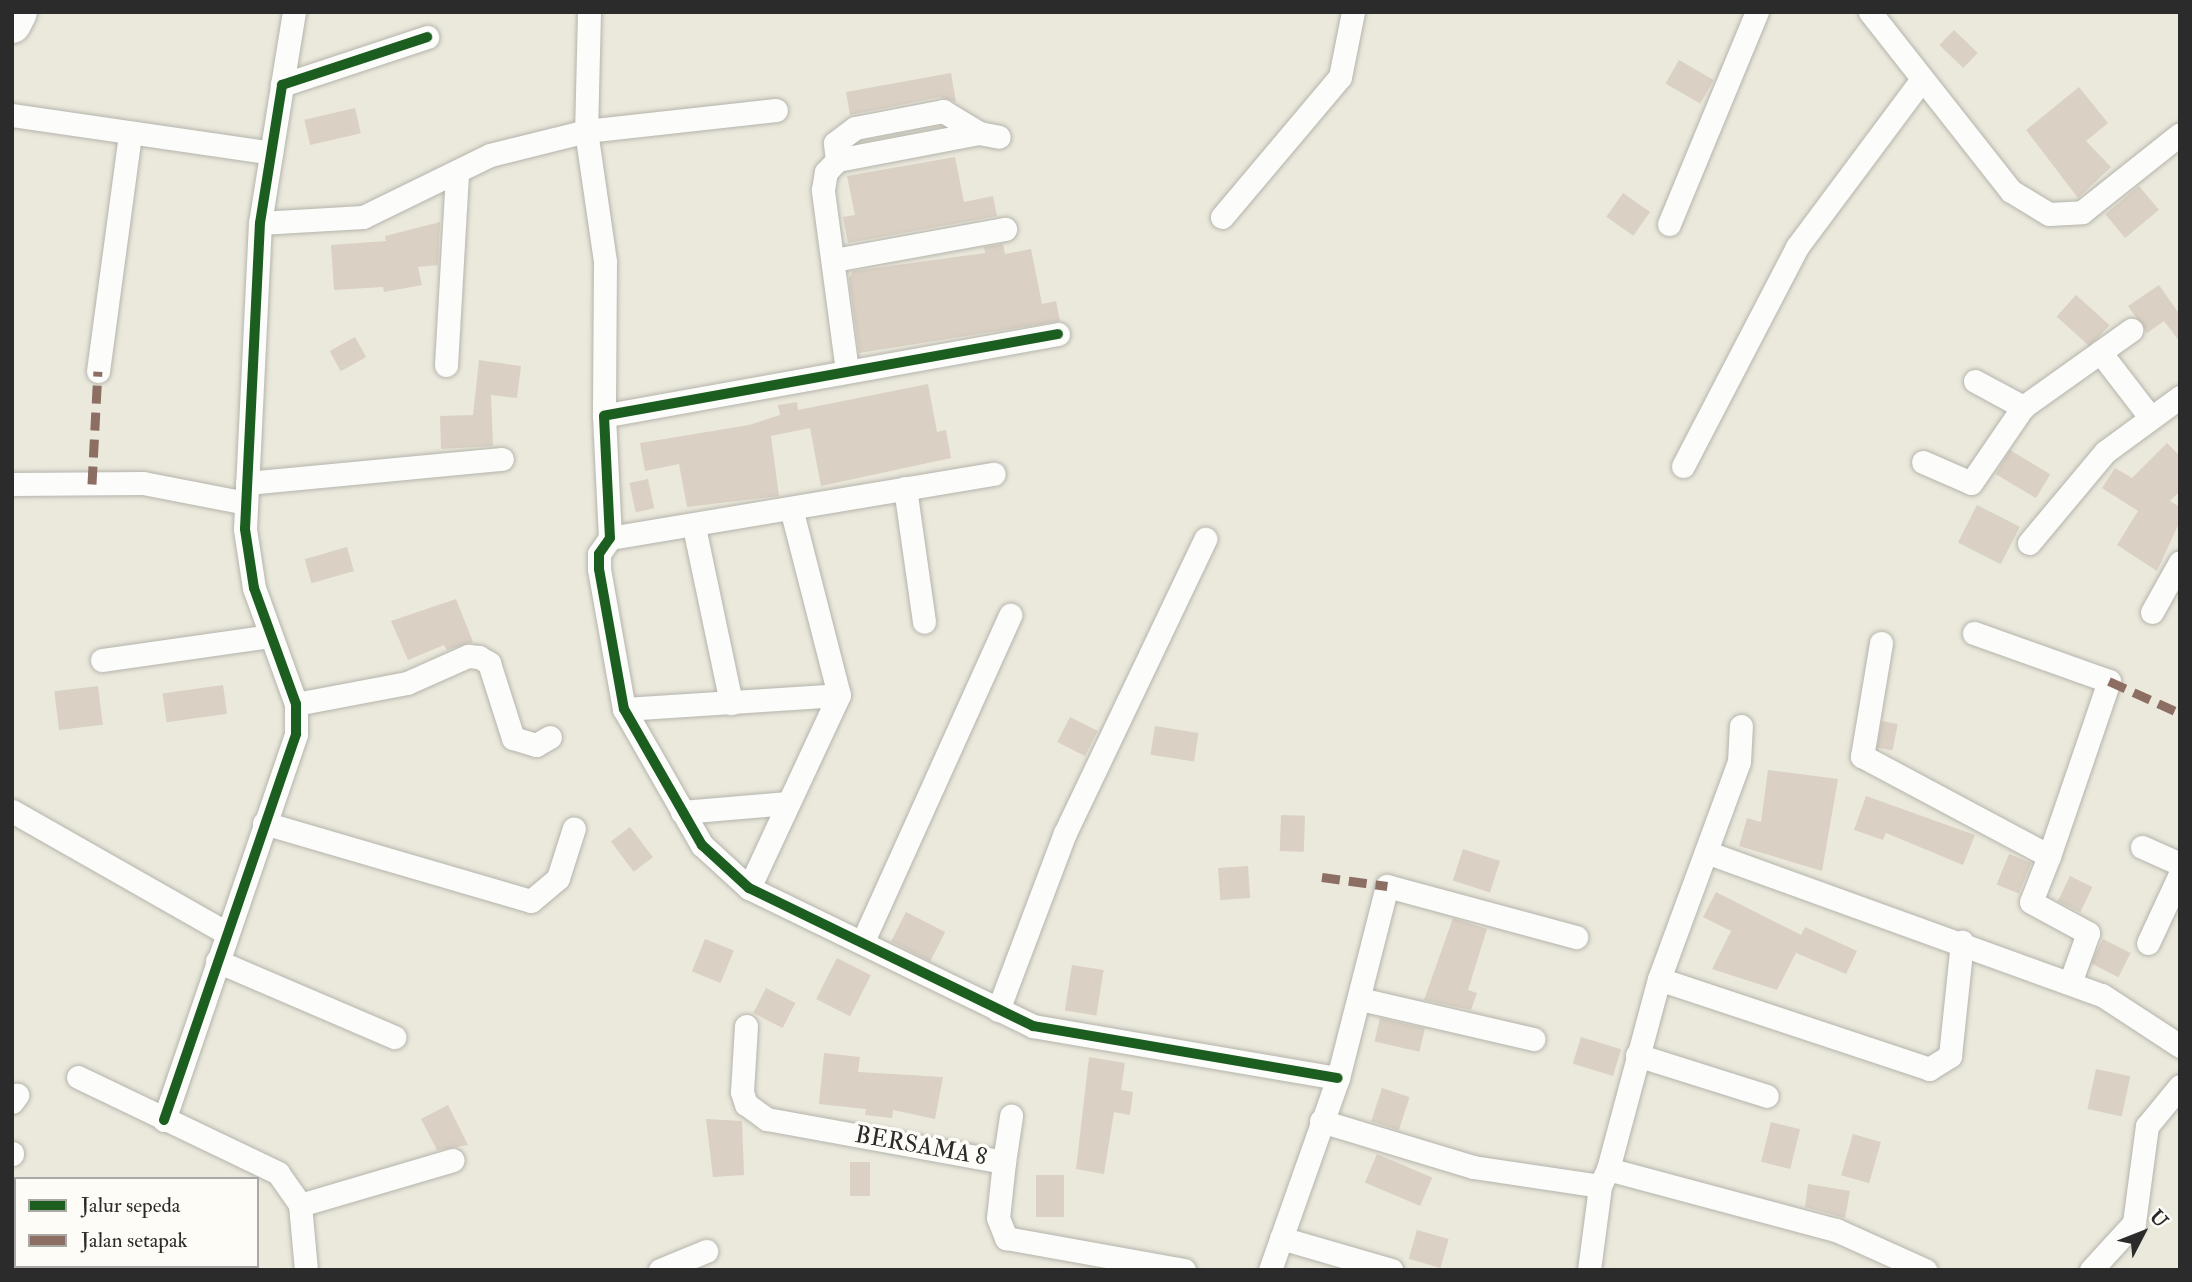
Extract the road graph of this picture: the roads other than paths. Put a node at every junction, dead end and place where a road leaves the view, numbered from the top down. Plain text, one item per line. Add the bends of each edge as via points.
1 (18, 12) edge
2 (295, 12) edge
3 (589, 12) edge
4 (1758, 12) edge
5 (1870, 12) edge
6 (1351, 13) edge
7 (12, 24) edge
8 (427, 37) dead end
9 (1922, 79) junction
10 (282, 85) junction
11 (776, 110) dead end
12 (12, 115) edge
13 (586, 131) junction
14 (2180, 134) edge
15 (130, 135) junction
16 (989, 135) dead end
17 (271, 153) junction
18 (457, 173) junction
19 (1222, 217) dead end
20 (260, 223) junction
21 (1669, 224) dead end
22 (1006, 229) dead end
23 (834, 260) junction
24 (2131, 330) dead end
25 (1058, 334) dead end
26 (2100, 352) junction
27 (446, 365) dead end
28 (98, 371) dead end
29 (847, 371) junction
30 (1975, 381) dead end
31 (2180, 397) edge
32 (2023, 407) junction
33 (604, 416) junction
34 (2150, 417) junction
35 (502, 459) dead end
36 (1923, 462) dead end
37 (1683, 466) dead end
38 (994, 474) dead end
39 (12, 484) edge
40 (905, 488) junction
41 (247, 493) junction
42 (791, 508) junction
43 (694, 527) junction
44 (610, 538) junction
45 (1205, 539) dead end
46 (2029, 543) dead end
47 (2180, 562) edge
48 (2152, 612) dead end
49 (1010, 615) dead end
50 (924, 622) dead end
51 (1974, 633) dead end
52 (270, 636) junction
53 (1881, 643) dead end
54 (102, 660) dead end
55 (839, 695) junction
56 (731, 703) junction
57 (296, 704) junction
58 (624, 709) junction
59 (1741, 726) dead end
60 (550, 737) dead end
61 (788, 803) junction
62 (12, 811) edge
63 (682, 812) junction
64 (264, 822) junction
65 (574, 828) dead end
66 (2142, 847) dead end
67 (1706, 852) junction
68 (2049, 856) junction
69 (2180, 864) edge
70 (2180, 874) edge
71 (749, 888) junction
72 (227, 933) junction
73 (1576, 937) dead end
74 (863, 941) junction
75 (1962, 942) junction
76 (2148, 943) dead end
77 (217, 961) junction
78 (1659, 979) junction
79 (2070, 983) junction
80 (1360, 999) junction
81 (998, 1010) junction
82 (746, 1026) dead end
83 (394, 1037) dead end
84 (1533, 1039) dead end
85 (2180, 1046) edge
86 (1637, 1055) junction
87 (78, 1077) dead end
88 (1338, 1078) junction
89 (2180, 1086) edge
90 (1768, 1096) dead end
91 (1011, 1116) dead end
92 (164, 1120) junction
93 (1321, 1121) junction
94 (453, 1160) dead end
95 (1004, 1162) junction
96 (1604, 1178) junction
97 (300, 1205) junction
98 (1281, 1238) junction
99 (706, 1251) dead end
100 (306, 1270) edge
101 (660, 1270) edge
102 (1184, 1270) edge
103 (1270, 1270) edge
104 (1391, 1270) edge
105 (1589, 1270) edge
106 (1925, 1270) edge
107 (2091, 1270) edge

1 - 7 highway
2 - 10 street
3 - 13 street
4 - 21 street
5 - 9 street
6 - 19 street via 1340,77
8 - 10 street
9 - 14 street via 2011,191 2049,214 2082,212
9 - 37 street via 1797,247
10 - 17 street
11 - 13 street
12 - 15 street
13 - 18 street via 490,155
13 - 33 street via 605,262
15 - 17 street
15 - 28 street
16 - 23 street via 943,111 856,128 835,143 837,160 826,172 823,190
17 - 20 street
18 - 20 street via 363,217
18 - 27 street
20 - 41 street
22 - 23 street
23 - 29 street
24 - 26 street
25 - 29 street
26 - 32 street
26 - 34 street
29 - 33 street
30 - 32 street
31 - 34 street
32 - 36 street via 1971,483
33 - 44 street
34 - 46 street via 2096,461
35 - 41 street
38 - 40 street
39 - 41 street via 143,483
40 - 42 street
40 - 50 street
41 - 52 street via 254,588
42 - 43 street
42 - 55 street
43 - 44 street
43 - 56 street
44 - 58 street via 599,554 599,569
45 - 81 street via 1065,833
47 - 48 street
49 - 74 street
51 - 68 street via 2109,681
52 - 54 street
52 - 57 street
53 - 68 street via 1863,756
55 - 56 street
55 - 61 street
56 - 58 street
57 - 60 street via 407,683 479,657 489,663 513,738 536,745
57 - 64 street via 296,734
58 - 63 street
59 - 67 street via 1739,762
61 - 63 street
61 - 71 street
62 - 72 street
63 - 71 street via 715,861
64 - 65 street via 531,901 558,878
64 - 72 street
66 - 69 street
67 - 75 street
67 - 78 street
68 - 79 street via 2031,902 2088,933
70 - 76 street
71 - 74 street
72 - 77 street
73 - 80 street via 1387,886
74 - 81 street
75 - 78 street via 1951,1056 1929,1069
75 - 79 street
77 - 83 street
77 - 92 street
78 - 86 street
79 - 85 street via 2102,995
80 - 84 street
80 - 88 street
81 - 88 street via 1033,1026
82 - 95 street, BERSAMA 8 via 742,1092 746,1104 767,1119
86 - 90 street
86 - 96 street
87 - 92 street
88 - 93 street
89 - 107 street via 2147,1125 2134,1223
91 - 95 street
92 - 97 street via 260,1160 278,1173
93 - 96 street via 1473,1167
93 - 98 street
94 - 97 street
95 - 102 street, BERSAMA 8 via 998,1218 1006,1238
96 - 105 street
96 - 106 street via 1836,1230
97 - 100 street
98 - 103 street
98 - 104 street
99 - 101 street

